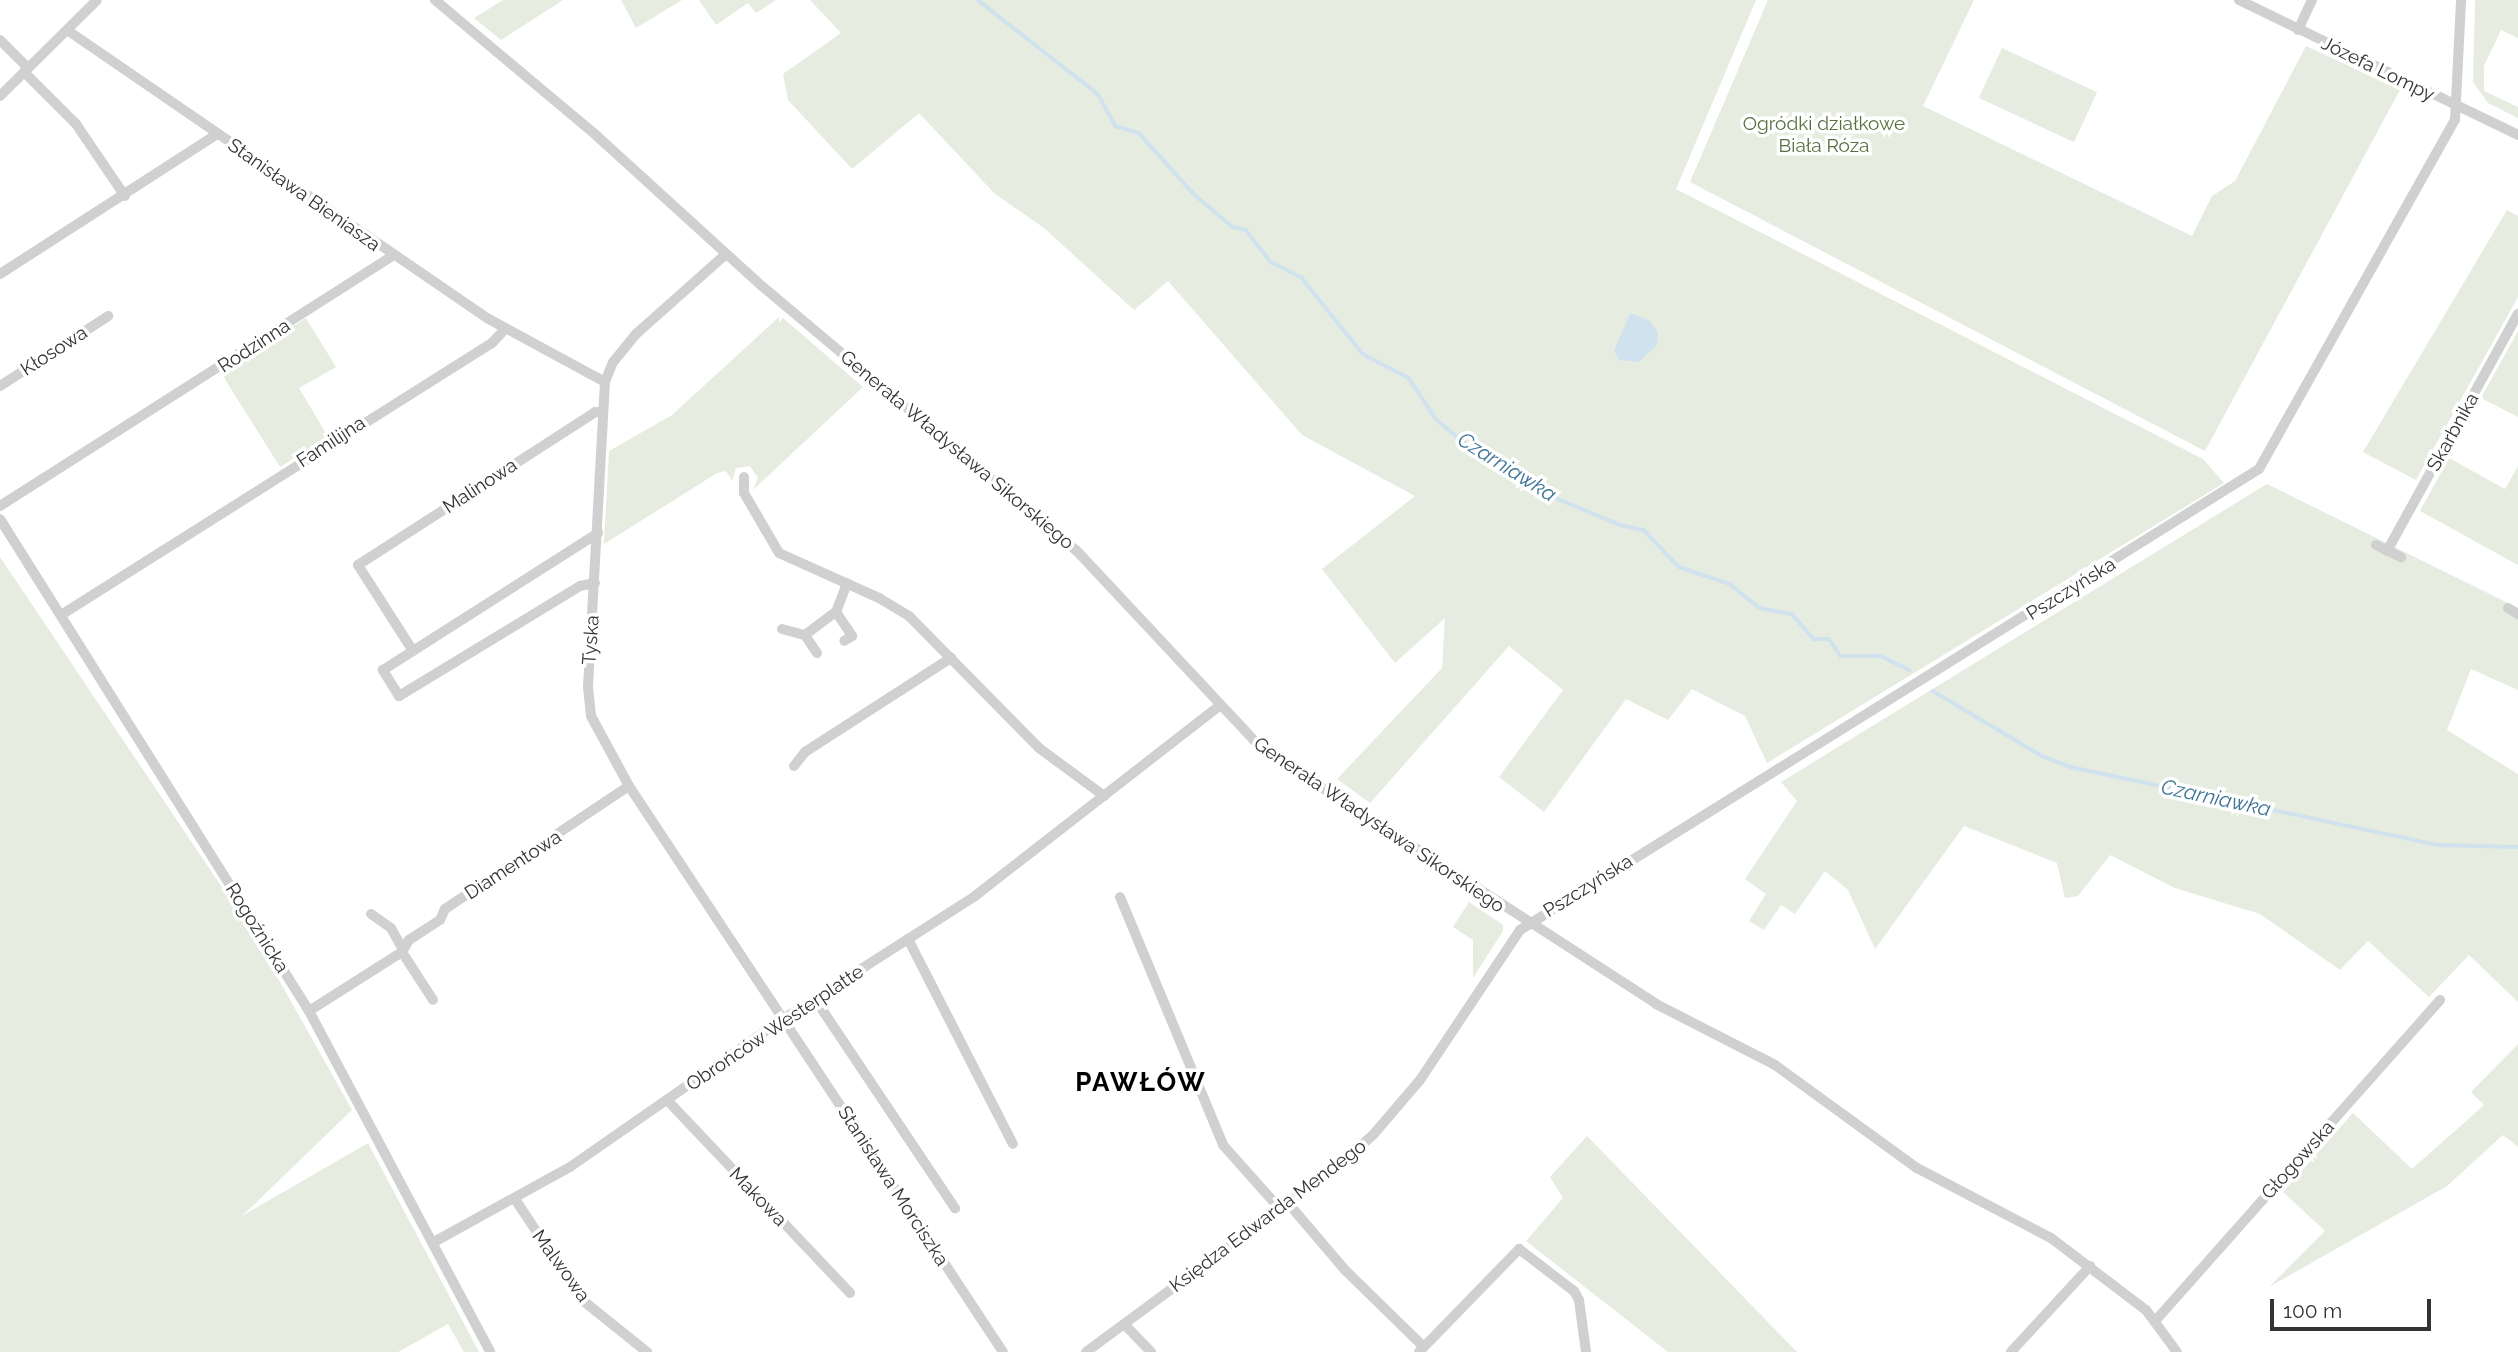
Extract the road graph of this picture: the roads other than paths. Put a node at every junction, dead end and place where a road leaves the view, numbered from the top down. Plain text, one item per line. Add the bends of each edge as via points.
1 (97, 0) edge
2 (435, 0) edge
3 (2239, 0) edge
4 (2312, 0) edge
5 (2461, 0) edge
6 (67, 30) junction
7 (2298, 30) junction
8 (0, 40) edge
9 (26, 70) junction
10 (0, 96) edge
11 (2459, 107) junction
12 (217, 135) junction
13 (2518, 135) edge
14 (125, 196) junction
15 (726, 254) junction
16 (392, 256) junction
17 (0, 274) edge
18 (2518, 314) edge
19 (108, 316) dead end
20 (505, 329) junction
21 (605, 382) junction
22 (0, 386) edge
23 (603, 412) junction
24 (744, 477) dead end
25 (0, 506) edge
26 (0, 519) edge
27 (598, 533) junction
28 (2376, 545) dead end
29 (2387, 551) junction
30 (2401, 557) dead end
31 (595, 583) junction
32 (847, 583) junction
33 (836, 612) junction
34 (61, 615) junction
35 (782, 629) dead end
36 (805, 635) junction
37 (844, 641) dead end
38 (413, 651) junction
39 (817, 653) dead end
40 (951, 658) junction
41 (1219, 706) junction
42 (794, 766) dead end
43 (629, 786) junction
44 (1104, 796) junction
45 (1120, 897) dead end
46 (371, 914) dead end
47 (1528, 924) junction
48 (908, 939) junction
49 (402, 950) junction
50 (815, 999) junction
51 (433, 1000) dead end
52 (2440, 1000) dead end
53 (309, 1011) junction
54 (783, 1019) junction
55 (667, 1100) junction
56 (1013, 1144) dead end
57 (514, 1199) junction
58 (1284, 1206) junction
59 (956, 1208) dead end
60 (434, 1242) junction
61 (2090, 1266) junction
62 (850, 1293) dead end
63 (2155, 1320) junction
64 (1124, 1324) junction
65 (1422, 1350) edge
66 (490, 1352) edge
67 (647, 1352) edge
68 (1003, 1352) edge
69 (1086, 1352) edge
70 (1151, 1352) edge
71 (1586, 1352) edge
72 (2011, 1352) edge
73 (2177, 1352) edge

1 - 6 street
2 - 15 street, Generała Władysława Sikorskiego via 598,137
3 - 7 street, Józefa Lompy
4 - 7 street
5 - 11 street
6 - 9 street
6 - 12 street, Stanisława Bieniasza
7 - 11 street, Józefa Lompy
8 - 9 street
9 - 10 street
9 - 14 street via 76,124
11 - 13 street, Józefa Lompy
11 - 47 street, Pszczyńska via 2288,424 2254,474
12 - 14 street, Stanisława Bieniasza
12 - 16 street, Stanisława Bieniasza
14 - 17 street, Stanisława Bieniasza
15 - 21 street, Tyska via 622,349
15 - 41 street, Generała Władysława Sikorskiego via 1076,550
16 - 20 street
16 - 25 street, Rodzinna
18 - 29 street, Skarbnika
19 - 22 street, Kłosowa
20 - 21 street
20 - 34 street, Familijna via 492,342
21 - 23 street, Tyska
23 - 27 street, Tyska
23 - 38 street, Malinowa via 595,412 358,565
24 - 32 street via 744,493 779,553
26 - 34 street, Rogoźnicka
27 - 31 street, Tyska
27 - 38 street
28 - 29 street
29 - 30 street
31 - 38 street via 580,586 400,696 383,670
31 - 43 street, Tyska via 589,704 596,728
32 - 33 street
32 - 40 street via 909,617
33 - 36 street
33 - 37 street via 852,636
34 - 53 street, Rogoźnicka
35 - 36 street
36 - 39 street
40 - 42 street via 805,752
40 - 44 street via 1039,748
41 - 44 street, Obrońców Westerplatte
41 - 47 street, Generała Władysława Sikorskiego via 1276,759
43 - 49 street, Diamentowa via 445,909 440,920
43 - 54 street, Tyska
44 - 48 street, Obrońców Westerplatte via 1006,874
45 - 58 street via 1223,1145
46 - 49 street via 391,928
47 - 58 street, Księdza Edwarda Mendego via 1511,939 1399,1107 1349,1157
47 - 61 street, Generała Władysława Sikorskiego via 1672,1014 1775,1065 1917,1168 2041,1232
48 - 50 street, Obrońców Westerplatte
48 - 56 street
49 - 51 street
49 - 53 street, Diamentowa
50 - 54 street, Obrońców Westerplatte
50 - 59 street
52 - 63 street, Głogowska
53 - 60 street, Rogoźnicka
54 - 55 street, Obrońców Westerplatte
54 - 68 street, Stanisława Morciszka
55 - 57 street, Obrońców Westerplatte via 570,1167
55 - 62 street, Makowa
57 - 60 street, Obrońców Westerplatte
57 - 67 street, Malwowa via 581,1299
58 - 64 street, Księdza Edwarda Mendego
58 - 65 street
60 - 66 street, Rogoźnicka
61 - 63 street, Generała Władysława Sikorskiego
61 - 72 street
63 - 73 street, Generała Władysława Sikorskiego
64 - 69 street, Księdza Edwarda Mendego
64 - 70 street
65 - 71 street via 1519,1249 1574,1291

